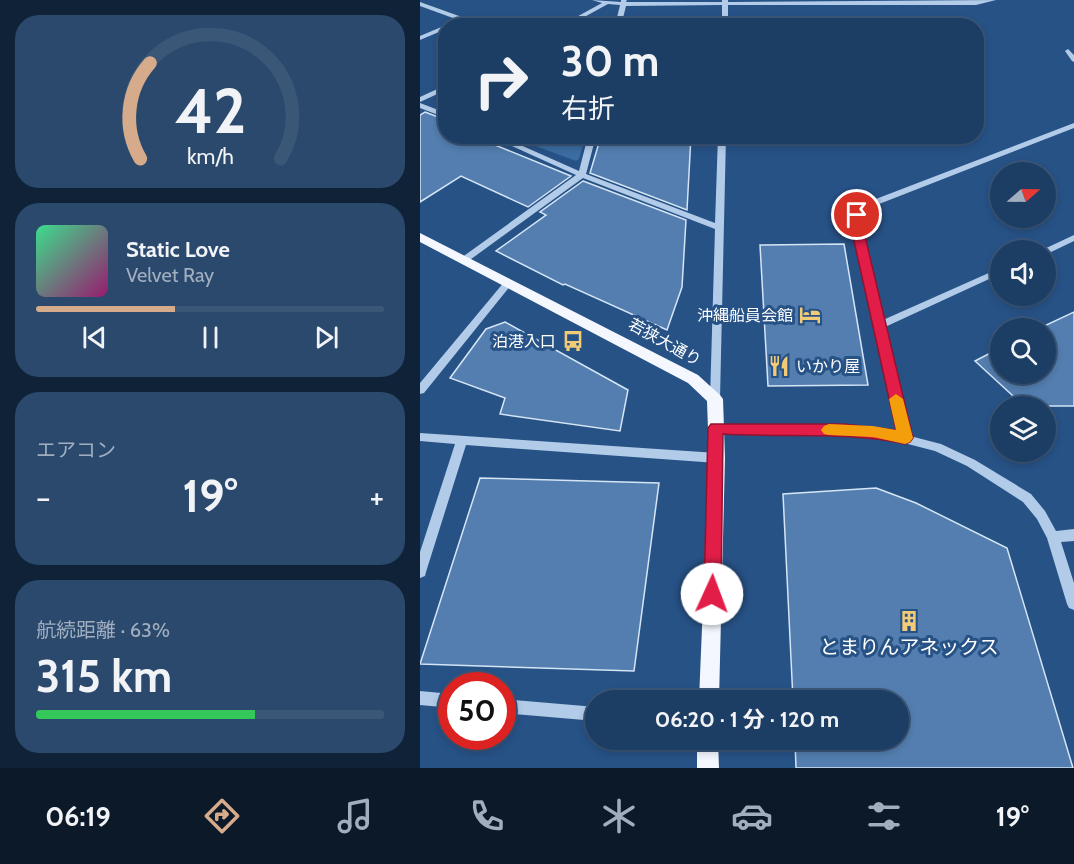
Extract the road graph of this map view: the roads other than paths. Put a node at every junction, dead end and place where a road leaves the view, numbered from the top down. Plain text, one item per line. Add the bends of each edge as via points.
1 (594, 0) edge
2 (993, 0) edge
3 (623, 2) edge
4 (725, 2) edge
5 (606, 3) junction
6 (420, 4) edge
7 (459, 18) edge
8 (578, 18) edge
9 (620, 18) edge
10 (725, 18) edge
11 (438, 30) edge
12 (420, 38) edge
13 (1068, 51) dead end
14 (1074, 60) edge
15 (438, 91) edge
16 (420, 100) edge
17 (420, 105) edge
18 (438, 113) edge
19 (1074, 125) edge
20 (511, 144) edge
21 (590, 144) edge
22 (722, 144) edge
23 (582, 175) junction
24 (719, 227) junction
25 (420, 237) edge
26 (1074, 238) edge
27 (1056, 246) edge
28 (464, 260) junction
29 (990, 276) edge
30 (508, 283) junction
31 (879, 326) junction
32 (420, 390) edge
33 (715, 399) junction
34 (716, 428) junction
35 (420, 437) edge
36 (905, 438) junction
37 (462, 440) junction
38 (717, 458) junction
39 (1074, 536) edge
40 (1053, 537) junction
41 (420, 572) edge
42 (1074, 604) edge
43 (709, 690) edge
44 (420, 698) edge
45 (438, 700) edge
46 (516, 707) edge
47 (585, 713) edge
48 (708, 750) edge
49 (708, 768) edge

1 - 5 street
2 - 4 street
3 - 4 street
3 - 5 street
3 - 9 street
4 - 10 street
5 - 8 street
6 - 7 street
11 - 12 street
13 - 14 street
15 - 16 street
17 - 18 street
19 - 31 street via 862,209 857,215 858,232
20 - 23 street
21 - 23 street
22 - 24 street
23 - 24 street
23 - 28 street
24 - 33 street
25 - 28 main road, 若狭大通り
26 - 27 street
28 - 30 main road, 若狭大通り
29 - 31 street
30 - 32 street
30 - 33 main road, 若狭大通り via 693,379
31 - 36 street
33 - 34 main road
34 - 36 street via 844,429
34 - 38 main road
35 - 37 street
36 - 40 street via 954,455 1007,484 1027,498
37 - 38 street
37 - 41 street
38 - 43 main road
39 - 40 street
40 - 42 street
44 - 45 street
46 - 47 street
48 - 49 main road

